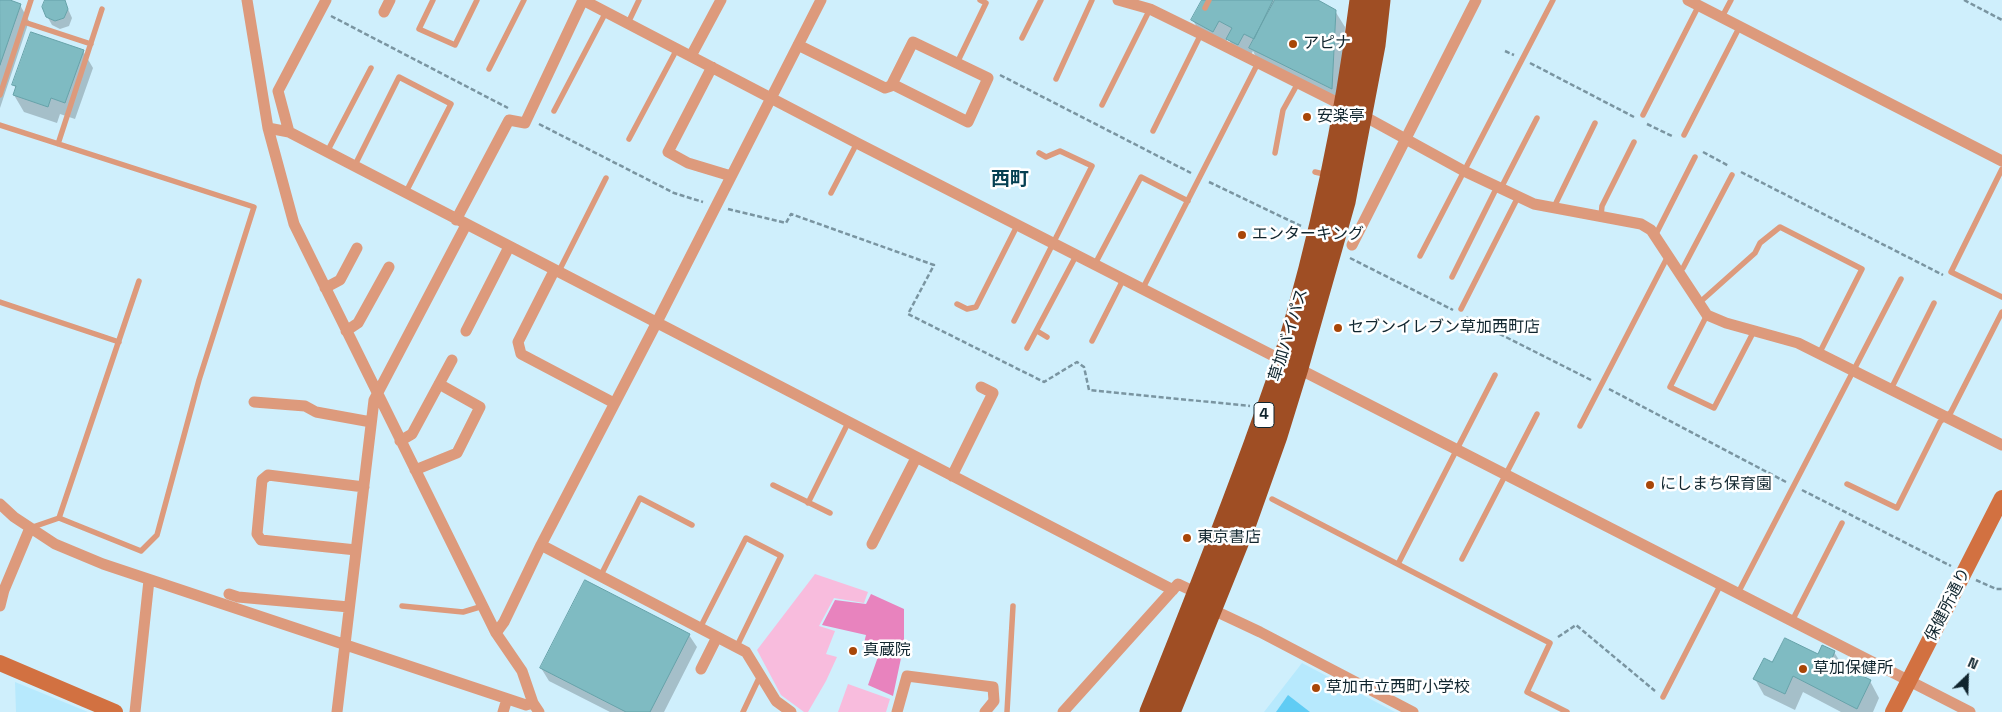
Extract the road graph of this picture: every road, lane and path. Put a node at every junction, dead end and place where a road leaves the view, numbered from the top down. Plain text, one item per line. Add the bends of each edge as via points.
1 (31, 0) edge
2 (247, 0) edge
3 (390, 0) edge
4 (433, 0) edge
5 (477, 0) edge
6 (524, 0) edge
7 (583, 0) edge
8 (639, 0) edge
9 (722, 0) edge
10 (821, 0) edge
11 (980, 0) edge
12 (1041, 0) edge
13 (1092, 0) edge
14 (1118, 0) edge
15 (1210, 0) edge
16 (1360, 0) edge
17 (1380, 0) edge
18 (1476, 0) edge
19 (1553, 0) edge
20 (1730, 0) edge
21 (1964, 0) edge
22 (1693, 3) edge
23 (323, 5) edge
24 (1205, 8) dead end
25 (102, 9) dead end
26 (1150, 9) junction
27 (384, 12) dead end
28 (606, 12) junction
29 (1722, 17) junction
30 (2002, 20) edge
31 (24, 22) junction
32 (628, 23) junction
33 (1740, 26) junction
34 (1202, 34) junction
35 (1022, 38) dead end
36 (91, 44) junction
37 (798, 45) junction
38 (677, 49) junction
39 (1505, 50) dead end
40 (691, 56) junction
41 (1523, 60) junction
42 (957, 63) junction
43 (1258, 63) junction
44 (712, 67) junction
45 (371, 68) dead end
46 (489, 69) dead end
47 (996, 73) dead end
48 (1056, 79) dead end
49 (1298, 83) junction
50 (892, 84) junction
51 (0, 95) edge
52 (772, 98) junction
53 (1102, 105) dead end
54 (554, 111) dead end
55 (1353, 111) junction
56 (1640, 117) joint
57 (527, 118) junction
58 (1537, 118) dead end
59 (1595, 123) dead end
60 (1647, 123) dead end
61 (0, 125) edge
62 (268, 128) junction
63 (1153, 131) dead end
64 (289, 132) junction
65 (1684, 135) dead end
66 (1674, 137) dead end
67 (629, 139) dead end
68 (1406, 139) junction
69 (1634, 142) dead end
70 (857, 143) junction
71 (58, 144) junction
72 (1700, 151) dead end
73 (327, 152) junction
74 (1039, 153) dead end
75 (1275, 153) dead end
76 (1695, 157) dead end
77 (2002, 161) edge
78 (354, 166) junction
79 (2002, 169) edge
80 (1464, 171) junction
81 (1732, 175) dead end
82 (731, 176) junction
83 (1200, 177) junction
84 (606, 178) dead end
85 (1499, 188) junction
86 (405, 193) junction
87 (831, 193) dead end
88 (1518, 197) junction
89 (1188, 201) junction
90 (716, 206) junction
91 (1554, 208) junction
92 (1601, 216) junction
93 (461, 222) junction
94 (1018, 224) junction
95 (1307, 229) dead end
96 (1654, 234) junction
97 (1054, 243) junction
98 (1352, 245) joint
99 (509, 247) junction
100 (357, 248) dead end
101 (1076, 254) junction
102 (1420, 256) dead end
103 (1668, 256) junction
104 (1095, 264) junction
105 (389, 267) dead end
106 (556, 272) junction
107 (1678, 272) junction
108 (1452, 277) dead end
109 (1124, 278) junction
110 (1949, 278) dead end
111 (1901, 280) dead end
112 (139, 281) dead end
113 (325, 288) junction
114 (1143, 288) junction
115 (2002, 297) edge
116 (0, 302) edge
117 (1699, 303) junction
118 (1934, 303) dead end
119 (957, 304) dead end
120 (1461, 309) dead end
121 (2002, 312) edge
122 (1707, 315) junction
123 (1014, 321) dead end
124 (657, 322) junction
125 (1037, 330) junction
126 (1754, 330) junction
127 (346, 331) junction
128 (466, 331) dead end
129 (1047, 337) dead end
130 (119, 342) junction
131 (1092, 342) dead end
132 (1027, 348) dead end
133 (1820, 352) junction
134 (452, 360) dead end
135 (1291, 364) junction
136 (1854, 370) junction
137 (1494, 374) dead end
138 (439, 384) junction
139 (1600, 385) junction
140 (981, 387) dead end
141 (1891, 389) junction
142 (376, 393) junction
143 (254, 402) dead end
144 (614, 402) junction
145 (1252, 406) dead end
146 (1538, 414) dead end
147 (1945, 416) junction
148 (371, 422) junction
149 (848, 423) junction
150 (1580, 426) dead end
151 (400, 441) junction
152 (2002, 445) edge
153 (1456, 449) junction
154 (916, 458) junction
155 (415, 470) junction
156 (1506, 474) junction
157 (952, 476) junction
158 (1847, 484) dead end
159 (773, 485) dead end
160 (1793, 486) junction
161 (364, 488) junction
162 (2002, 498) edge
163 (1272, 499) dead end
164 (808, 503) junction
165 (0, 504) edge
166 (830, 513) dead end
167 (59, 518) junction
168 (1842, 523) dead end
169 (692, 525) dead end
170 (30, 528) junction
171 (872, 544) dead end
172 (541, 545) junction
173 (356, 550) junction
174 (1462, 559) dead end
175 (1398, 564) junction
176 (1960, 571) junction
177 (600, 576) junction
178 (149, 580) junction
179 (1720, 584) junction
180 (2002, 589) edge
181 (1174, 590) junction
182 (1197, 593) junction
183 (1738, 593) junction
184 (229, 594) dead end
185 (0, 606) edge
186 (402, 606) dead end
187 (483, 606) junction
188 (1014, 606) dead end
189 (349, 607) junction
190 (1211, 609) junction
191 (1792, 621) junction
192 (700, 628) junction
193 (496, 633) junction
194 (717, 637) junction
195 (1550, 643) junction
196 (345, 645) junction
197 (737, 646) junction
198 (0, 663) edge
199 (701, 669) dead end
200 (760, 675) junction
201 (1909, 681) junction
202 (1663, 697) joint
203 (507, 699) junction
204 (536, 708) edge
205 (115, 712) edge
206 (135, 712) edge
207 (337, 712) edge
208 (503, 712) edge
209 (743, 712) edge
210 (791, 712) edge
211 (897, 712) edge
212 (985, 712) edge
213 (1007, 712) edge
214 (1063, 712) edge
215 (1150, 712) edge
216 (1170, 712) edge
217 (1412, 712) edge
218 (1566, 712) edge
219 (1893, 712) edge
220 (1970, 712) edge

1 - 31 lane
2 - 62 street
3 - 27 street
4 - 5 lane via 419,29 454,45
6 - 46 lane
7 - 28 street
7 - 57 street
8 - 32 lane
9 - 40 street
10 - 37 street
11 - 42 lane via 986,3
12 - 35 lane
13 - 48 lane
14 - 26 street
15 - 24 lane
16 - 55 highway, 草加バイパス / 4
17 - 55 highway, 草加バイパス / 4 via 1375,45
18 - 68 street
19 - 41 lane
20 - 29 lane
21 - 30 path
22 - 29 street
22 - 56 lane
23 - 57 path
23 - 64 street via 278,91
25 - 36 lane
26 - 34 street
26 - 53 lane
28 - 32 street
28 - 54 lane
29 - 33 street
31 - 36 lane
31 - 51 lane
32 - 38 street
33 - 65 lane
33 - 77 street
34 - 43 street
34 - 63 lane
36 - 71 lane
37 - 50 street via 885,88
37 - 52 street
38 - 40 street
38 - 67 lane
39 - 41 path
40 - 44 street
41 - 56 path
41 - 80 lane
42 - 50 street via 913,42
42 - 50 street via 988,78 968,122
43 - 49 street
43 - 83 lane
44 - 52 street
44 - 82 street via 668,152 688,163
45 - 73 lane
47 - 83 path
49 - 55 street
49 - 75 lane via 1283,110
52 - 70 street
52 - 82 street
55 - 68 street
55 - 135 highway, 草加バイパス / 4 via 1345,202
55 - 135 highway, 草加バイパス / 4 via 1322,174
57 - 90 path via 674,193
57 - 93 street via 525,123 510,120
58 - 85 lane
59 - 91 lane
60 - 66 path
61 - 71 lane
62 - 64 street
62 - 113 street via 294,224
64 - 73 street
68 - 80 street
68 - 98 street
69 - 92 lane via 1602,206
70 - 87 lane
70 - 94 street
71 - 167 lane via 254,207 199,380 158,535 140,551
72 - 110 path
73 - 78 street
74 - 97 lane via 1046,156 1060,151 1092,166
76 - 96 lane
78 - 86 street
78 - 86 lane via 399,77 451,104
79 - 115 lane via 1950,272
80 - 85 street
80 - 102 lane
81 - 107 lane via 1684,268
82 - 90 street
83 - 89 lane
83 - 95 path
84 - 106 lane
85 - 88 street
85 - 108 lane
86 - 93 street
88 - 91 street
88 - 120 lane
89 - 104 lane via 1141,177
89 - 114 lane
90 - 124 street
90 - 145 path via 786,224 790,214 934,265 908,314 1044,382 1077,362 1084,367 1089,390
91 - 92 street
92 - 96 street via 1641,224
93 - 99 street
93 - 142 street
94 - 97 street
94 - 119 lane via 976,307 967,309
96 - 103 street
97 - 101 street
97 - 123 lane
98 - 139 path via 1347,256
99 - 106 street
99 - 128 street
100 - 113 street via 340,280
101 - 104 street
101 - 125 lane
103 - 107 street
103 - 139 lane
104 - 109 street
105 - 127 street via 358,323
106 - 124 street
106 - 144 street via 518,342 521,354
107 - 117 street
109 - 114 street
109 - 131 lane
111 - 136 lane
112 - 130 lane
113 - 127 street
114 - 135 street
116 - 130 lane
117 - 122 street
117 - 133 lane via 1780,227 1862,269
118 - 141 lane
121 - 147 lane via 1951,412
122 - 126 street
122 - 126 lane via 1670,387 1714,408
124 - 144 street
124 - 149 street
125 - 129 lane
125 - 132 lane
126 - 133 street via 1798,342
127 - 142 street
130 - 167 lane
133 - 136 street
134 - 138 street
135 - 153 street
135 - 182 highway, 草加バイパス / 4
135 - 190 highway, 草加バイパス / 4 via 1271,454
136 - 141 street
136 - 160 lane
137 - 153 lane
138 - 151 street via 412,434
138 - 155 street via 480,407 457,453
139 - 150 lane
139 - 160 path
140 - 157 street via 993,393
141 - 147 street
142 - 148 street
142 - 151 street
143 - 148 street via 305,406 316,412
144 - 172 street
146 - 156 lane
147 - 152 street
147 - 158 lane via 1897,508
148 - 161 street
149 - 154 street
149 - 164 lane
151 - 155 street
153 - 156 street
153 - 175 lane
154 - 157 street
154 - 171 street
155 - 187 street
156 - 174 lane
156 - 179 street
157 - 181 street
159 - 164 lane
160 - 176 path
160 - 183 lane
161 - 173 street
161 - 173 street via 268,475 262,480 257,534 261,540
162 - 176 street, 保健所通り
163 - 175 lane
164 - 166 lane
165 - 170 street
167 - 170 lane
168 - 191 lane
169 - 177 lane via 640,498
170 - 178 street via 55,544
170 - 185 street
172 - 177 street
172 - 193 street
173 - 189 street
175 - 195 lane
176 - 180 path
176 - 201 street, 保健所通り
177 - 192 street
178 - 196 street
178 - 206 street
179 - 183 street
179 - 202 lane
181 - 182 street via 1178,584
181 - 214 street
182 - 215 highway, 草加バイパス / 4
183 - 191 street
184 - 189 street via 246,592
186 - 187 lane via 463,612
187 - 193 street
188 - 213 lane
189 - 196 street
190 - 216 highway, 草加バイパス / 4
190 - 217 street
191 - 201 street
192 - 194 street
192 - 197 lane via 746,538 781,556
193 - 204 street via 522,672
194 - 197 street
194 - 199 street
195 - 202 path via 1576,625
195 - 218 lane via 1527,692
196 - 203 street
196 - 207 street
197 - 200 street via 746,652
198 - 205 street
200 - 209 lane
200 - 210 street via 776,701
201 - 219 street, 保健所通り
201 - 220 street
203 - 204 street
203 - 208 street
211 - 212 street via 907,676 993,687 994,701

